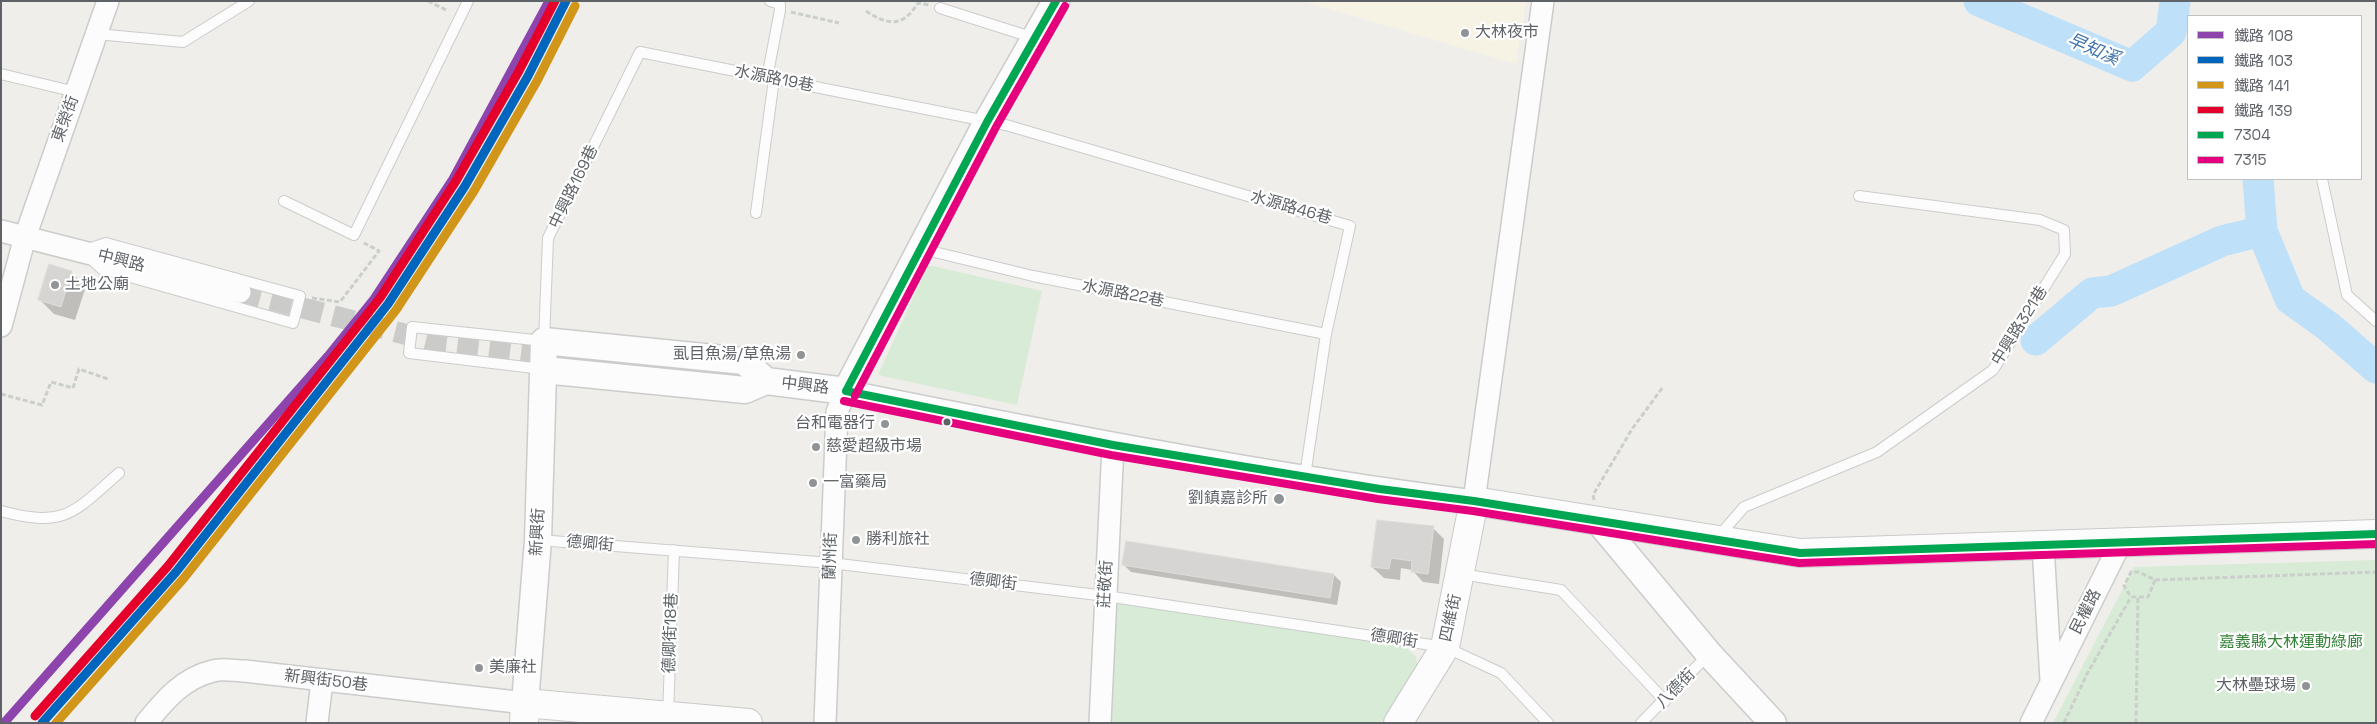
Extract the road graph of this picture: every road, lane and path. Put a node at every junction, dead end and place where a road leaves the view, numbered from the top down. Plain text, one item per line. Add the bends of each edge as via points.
1 (108, 1) edge
2 (249, 1) edge
3 (428, 1) edge
4 (468, 1) edge
5 (770, 1) edge
6 (1056, 1) edge
7 (1544, 1) edge
8 (940, 8) joint
9 (780, 10) junction
10 (866, 11) dead end
11 (460, 17) junction
12 (839, 23) dead end
13 (96, 34) junction
14 (1035, 38) junction
15 (1, 74) edge
16 (771, 78) junction
17 (76, 92) junction
18 (987, 122) junction
19 (605, 124) joint
20 (2322, 180) edge
21 (1859, 196) dead end
22 (284, 201) dead end
23 (756, 213) dead end
24 (1, 231) edge
25 (24, 237) junction
26 (921, 249) junction
27 (82, 251) junction
28 (240, 292) tunnel mouth
29 (2376, 321) edge
30 (1, 326) edge
31 (1326, 334) junction
32 (544, 341) junction
33 (544, 370) junction
34 (108, 379) dead end
35 (758, 380) junction
36 (1663, 388) dead end
37 (846, 391) junction
38 (1, 394) edge
39 (1113, 445) junction
40 (119, 473) dead end
41 (1305, 476) junction
42 (1474, 501) junction
43 (1, 511) edge
44 (1599, 522) junction
45 (2376, 534) edge
46 (1717, 538) junction
47 (538, 540) junction
48 (2120, 544) junction
49 (2043, 546) junction
50 (674, 550) junction
51 (831, 563) junction
52 (2376, 572) edge
53 (1460, 574) junction
54 (2155, 580) junction
55 (1106, 596) junction
56 (2131, 597) junction
57 (2138, 597) junction
58 (1445, 647) junction
59 (1709, 654) junction
60 (2051, 680) junction
61 (322, 681) junction
62 (1665, 701) junction
63 (525, 713) edge
64 (677, 719) edge
65 (146, 723) edge
66 (317, 723) edge
67 (748, 723) edge
68 (825, 723) edge
69 (1100, 723) edge
70 (1398, 723) edge
71 (1548, 723) edge
72 (1641, 723) edge
73 (1773, 723) edge
74 (2031, 723) edge
75 (2064, 723) edge
76 (2136, 723) edge

1 - 13 street, 東榮街
2 - 13 lane via 183,42
3 - 11 path
4 - 11 lane
5 - 9 lane via 780,4
6 - 14 street
7 - 42 street
8 - 10 path via 918,3 901,21 889,22
8 - 14 lane
9 - 12 path
9 - 16 lane
11 - 22 lane via 354,235
13 - 17 street, 東榮街
14 - 18 street
15 - 17 lane
16 - 18 lane, 水源路19巷
16 - 19 lane, 水源路19巷 via 640,52
16 - 23 lane
17 - 25 street, 東榮街
18 - 26 street
18 - 31 lane, 水源路46巷 via 1350,226
19 - 32 lane, 中興路169巷 via 548,238
20 - 29 lane via 2347,295
21 - 46 lane, 中興路321巷 via 2040,220 2064,230 2065,254 1993,370 1877,452 1744,507
24 - 25 street, 中興路
25 - 27 street, 中興路
25 - 30 street, 東榮街
26 - 31 lane, 水源路22巷 via 1033,276
26 - 37 street
27 - 27 lane via 106,243 300,296 293,323 102,269
27 - 28 street, 中興路
31 - 41 lane, 水源路46巷
32 - 33 street, 新興街
32 - 33 lane via 412,327 408,353
32 - 35 street via 744,361
33 - 35 street via 745,390
33 - 47 street, 新興街
34 - 38 path via 79,369 73,388 51,382 42,405
35 - 37 street, 中興路
36 - 44 path via 1632,430 1593,495
37 - 39 street, 中興路
37 - 51 street, 蘭州街 via 837,412
39 - 41 street, 中興路
39 - 55 street, 莊敬街
40 - 43 lane via 77,509 56,518 25,517
41 - 42 street, 中興路
42 - 44 main road, 中興路
42 - 53 main road, 四維街
44 - 46 main road, 中興路
44 - 59 street
45 - 48 main road, 中興路
46 - 49 main road, 中興路 via 1800,552
47 - 50 lane, 德卿街
47 - 63 street, 新興街
48 - 49 main road, 中興路
48 - 60 street, 民權路
49 - 60 street, 民權路
50 - 51 lane, 德卿街
50 - 64 lane, 德卿街18巷
51 - 55 lane, 德卿街
51 - 68 street, 蘭州街
52 - 54 path
53 - 58 main road, 四維街
53 - 62 lane via 1561,590
54 - 56 path via 2139,572 2131,572 2124,586
54 - 57 path via 2148,597
55 - 58 lane, 德卿街
55 - 69 street, 莊敬街
56 - 57 path
56 - 75 path via 2087,674
57 - 76 path
58 - 70 main road, 四維街
58 - 71 lane, 德卿街 via 1501,673
59 - 62 lane, 八德街
59 - 73 street
60 - 74 street, 民權路
61 - 63 street, 新興街50巷
61 - 65 street, 新興街50巷 via 215,670 192,678 171,693
61 - 66 street
62 - 72 lane, 八德街
63 - 64 main road
64 - 67 main road

